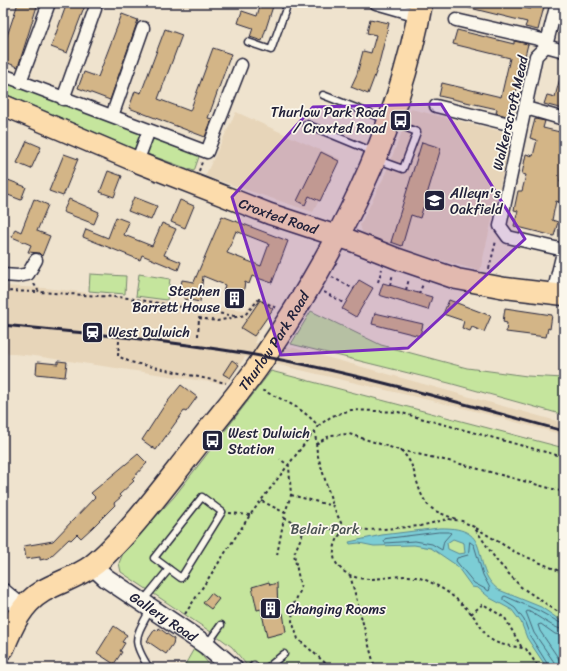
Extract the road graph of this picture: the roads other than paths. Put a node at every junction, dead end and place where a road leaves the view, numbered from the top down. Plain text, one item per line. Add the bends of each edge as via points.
1 (49, 3) edge
2 (288, 3) edge
3 (376, 3) edge
4 (557, 3) edge
5 (95, 9) dead end
6 (420, 9) edge
7 (456, 20) dead end
8 (143, 28) dead end
9 (248, 42) dead end
10 (547, 44) junction
11 (564, 51) edge
12 (241, 65) dead end
13 (3, 75) edge
14 (20, 82) junction
15 (323, 95) dead end
16 (63, 98) junction
17 (3, 105) edge
18 (436, 106) dead end
19 (526, 108) junction
20 (112, 116) junction
21 (564, 119) edge
22 (389, 122) junction
23 (306, 124) dead end
24 (521, 127) junction
25 (149, 130) junction
26 (376, 156) junction
27 (137, 162) junction
28 (338, 237) junction
29 (564, 249) edge
30 (36, 260) dead end
31 (3, 275) edge
32 (558, 295) edge
33 (93, 566) junction
34 (169, 569) junction
35 (3, 593) edge
36 (147, 604) junction
37 (22, 609) junction
38 (221, 625) dead end
39 (206, 645) junction
40 (3, 648) edge
41 (284, 654) dead end
42 (149, 668) edge
43 (233, 668) edge
44 (266, 668) edge

1 - 14 street
2 - 9 lane via 272,50
3 - 6 street
4 - 10 street, Walkerscroft Mead
5 - 16 street
6 - 22 highway, Thurlow Park Road via 405,72
7 - 10 street
8 - 20 street
10 - 11 street
10 - 19 street, Walkerscroft Mead via 536,56
12 - 25 street via 207,152
13 - 14 street
14 - 16 street
15 - 22 lane
16 - 20 street
17 - 27 main road, Croxted Road
18 - 24 street
19 - 21 street
19 - 24 street, Walkerscroft Mead
20 - 25 street
22 - 26 highway, Thurlow Park Road
22 - 26 lane via 417,132 403,168
23 - 26 lane
24 - 29 street, Walkerscroft Mead via 500,226 508,237
25 - 27 street
26 - 28 highway, Thurlow Park Road
27 - 28 main road, Croxted Road via 270,214
28 - 32 main road, Croxted Road via 457,278
28 - 33 highway, Thurlow Park Road via 291,316 249,378 160,492 125,534
29 - 32 street
30 - 31 street via 28,274
33 - 36 street, Gallery Road via 106,578
33 - 37 highway, Thurlow Park Road via 42,592
34 - 34 lane via 154,558 202,497 222,512 182,578
34 - 36 lane
35 - 37 street
36 - 39 street, Gallery Road
36 - 42 lane via 136,635 137,650
37 - 40 highway, Thurlow Park Road
38 - 39 lane
39 - 43 street, Gallery Road
41 - 44 lane

